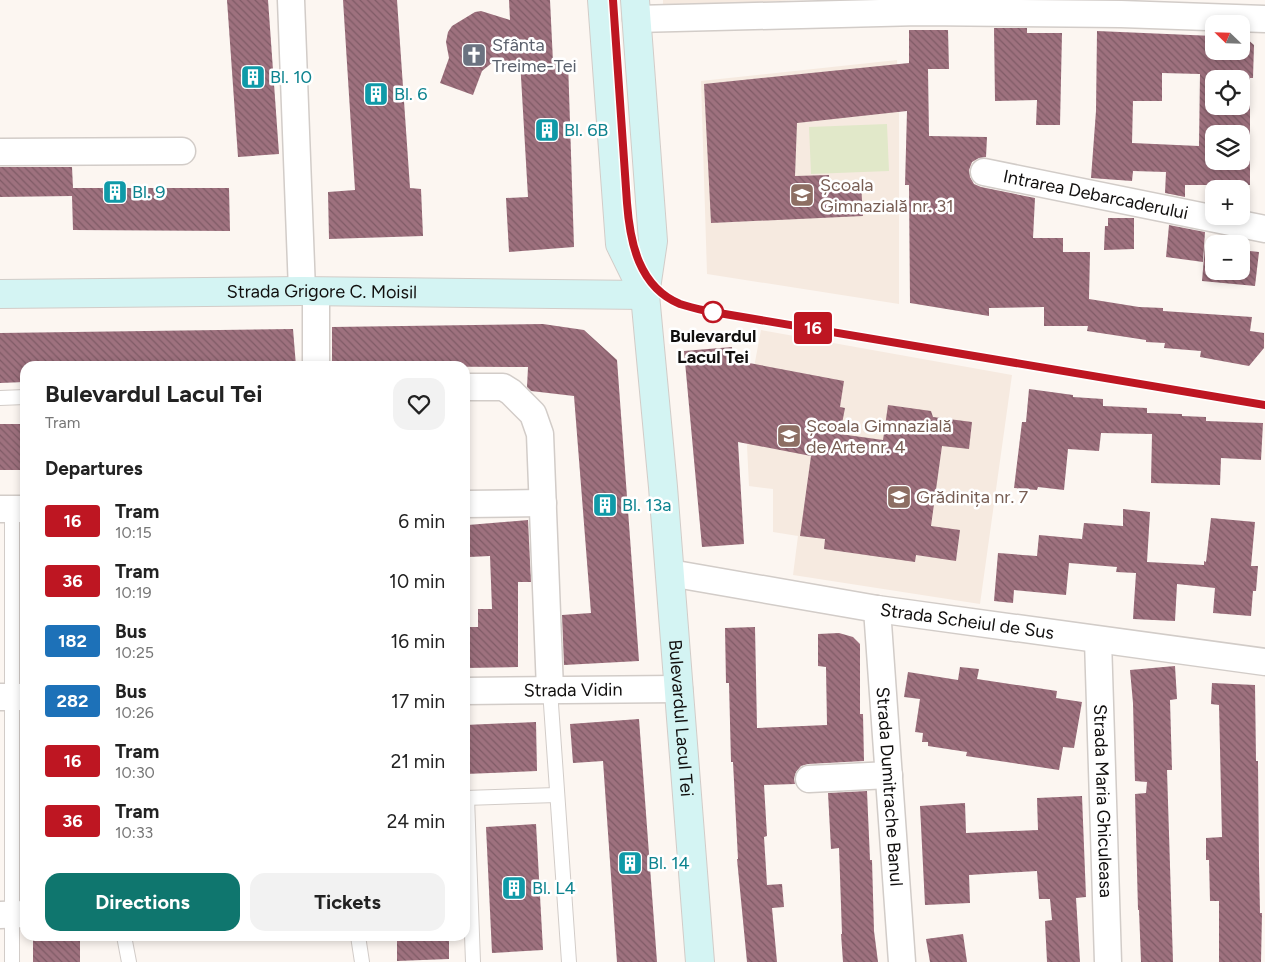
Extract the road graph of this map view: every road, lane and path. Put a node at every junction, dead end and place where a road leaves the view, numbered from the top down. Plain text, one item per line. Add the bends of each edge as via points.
1 (291, 0) edge
2 (602, 0) edge
3 (920, 6) edge
4 (1121, 7) edge
5 (636, 9) edge
6 (1265, 19) edge
7 (182, 151) dead end
8 (0, 152) edge
9 (984, 172) dead end
10 (1265, 229) edge
11 (309, 292) junction
12 (0, 294) edge
13 (645, 295) junction
14 (316, 361) edge
15 (470, 387) edge
16 (20, 397) edge
17 (0, 398) edge
18 (543, 503) junction
19 (470, 504) edge
20 (12, 509) edge
21 (670, 574) junction
22 (877, 609) junction
23 (1098, 640) junction
24 (1265, 662) edge
25 (679, 689) junction
26 (550, 690) junction
27 (470, 691) edge
28 (12, 697) edge
29 (889, 775) junction
30 (809, 779) dead end
31 (557, 795) junction
32 (470, 798) edge
33 (470, 892) edge
34 (12, 915) edge
35 (125, 941) edge
36 (359, 941) edge
37 (12, 962) edge
38 (129, 962) edge
39 (362, 962) edge
40 (473, 962) edge
41 (569, 962) edge
42 (700, 962) edge
43 (902, 962) edge
44 (1108, 962) edge

1 - 11 street
2 - 13 main road, Bulevardul Lacul Tei via 620,244
3 - 4 street
3 - 5 street
4 - 6 street
5 - 13 main road, Bulevardul Lacul Tei via 653,241
7 - 8 street
9 - 10 street, Intrarea Debarcaderului
11 - 12 main road, Strada Grigore C. Moisil
11 - 13 main road, Strada Grigore C. Moisil
11 - 14 street
13 - 21 main road, Bulevardul Lacul Tei
15 - 18 street via 503,387 533,414 540,434
16 - 17 lane
18 - 19 street
18 - 26 street
20 - 28 lane
21 - 22 street, Strada Scheiul de Sus
21 - 25 main road, Bulevardul Lacul Tei
22 - 23 street, Strada Scheiul de Sus
22 - 29 street, Strada Dumitrache Banul
23 - 24 street, Strada Scheiul de Sus
23 - 44 street, Strada Maria Ghiculeasa
25 - 26 street, Strada Vidin
25 - 42 main road, Bulevardul Lacul Tei
26 - 27 street, Strada Vidin
26 - 31 lane
28 - 34 lane
29 - 30 street
29 - 43 street, Strada Dumitrache Banul
31 - 32 lane
31 - 41 lane
33 - 40 lane
34 - 37 lane
35 - 38 lane
36 - 39 lane

